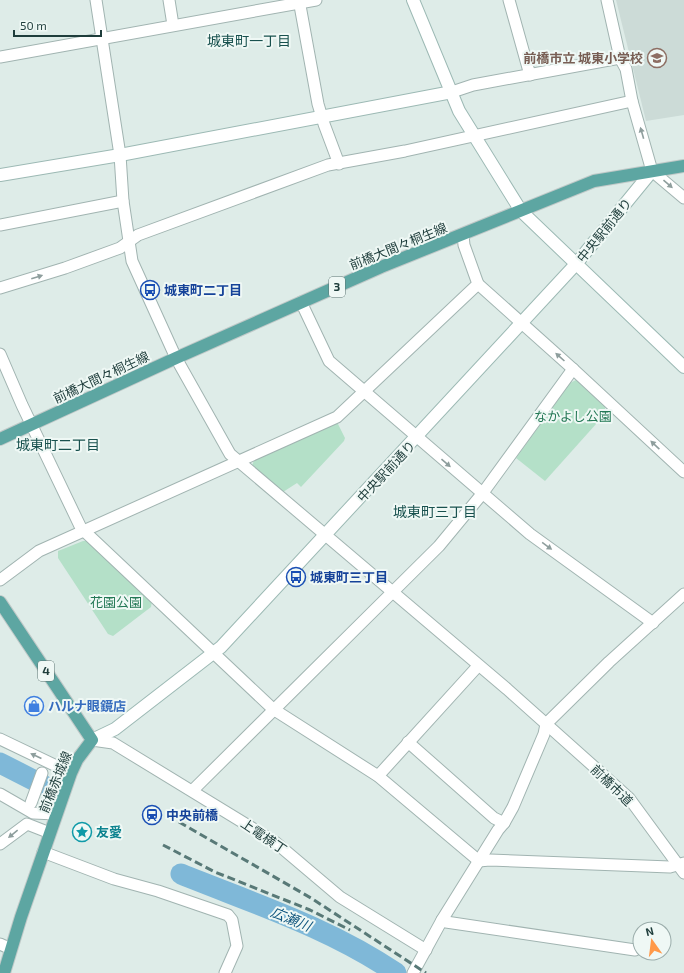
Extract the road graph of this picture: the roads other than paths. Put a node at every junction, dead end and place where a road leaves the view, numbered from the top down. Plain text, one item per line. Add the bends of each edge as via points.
1 (96, 0) edge
2 (169, 0) edge
3 (316, 0) edge
4 (413, 0) edge
5 (509, 0) edge
6 (607, 0) edge
7 (299, 2) edge
8 (173, 25) junction
9 (102, 38) junction
10 (0, 57) edge
11 (620, 58) junction
12 (530, 75) junction
13 (452, 92) junction
14 (632, 101) junction
15 (323, 116) junction
16 (474, 136) junction
17 (120, 155) junction
18 (339, 164) junction
19 (684, 166) edge
20 (652, 171) junction
21 (0, 175) edge
22 (684, 198) edge
23 (123, 201) junction
24 (521, 211) junction
25 (0, 225) edge
26 (462, 235) junction
27 (129, 241) junction
28 (576, 264) junction
29 (478, 284) junction
30 (0, 288) edge
31 (301, 302) junction
32 (522, 323) junction
33 (0, 354) edge
34 (176, 358) junction
35 (684, 367) edge
36 (573, 369) junction
37 (365, 392) junction
38 (32, 424) junction
39 (417, 438) junction
40 (0, 439) edge
41 (239, 462) junction
42 (684, 472) edge
43 (482, 494) junction
44 (84, 531) junction
45 (326, 536) junction
46 (0, 580) edge
47 (393, 593) junction
48 (684, 594) edge
49 (0, 602) edge
50 (653, 623) junction
51 (214, 654) junction
52 (478, 666) junction
53 (273, 709) junction
54 (546, 724) junction
55 (0, 739) edge
56 (92, 740) junction
57 (408, 742) junction
58 (71, 773) junction
59 (41, 776) dead end
60 (378, 776) junction
61 (193, 790) junction
62 (0, 794) edge
63 (31, 802) junction
64 (56, 814) junction
65 (504, 823) junction
66 (27, 824) junction
67 (50, 833) junction
68 (0, 844) edge
69 (43, 852) junction
70 (478, 861) junction
71 (682, 867) edge
72 (442, 920) junction
73 (6, 946) edge
74 (426, 950) junction
75 (632, 950) edge
76 (4, 973) edge
77 (226, 973) edge
78 (413, 973) edge

1 - 9 street, 前橋市道
2 - 8 street
3 - 7 street
4 - 13 street
5 - 12 street
6 - 11 street
7 - 8 street
7 - 15 street via 318,104
8 - 9 street
9 - 10 street
9 - 17 street, 前橋市道
11 - 12 street
11 - 14 street via 626,69
12 - 13 street via 473,85
13 - 15 street
13 - 16 street via 459,111
14 - 16 street
20 -> 14 street
15 - 17 street
15 - 18 street
16 - 18 street
16 - 24 street
17 - 21 street
17 - 23 street, 前橋市道
18 - 27 street via 328,165 138,235
19 - 20 main road, 前橋大間々桐生線 / 3
20 -> 22 street
20 - 24 main road, 前橋大間々桐生線 / 3 via 594,181
20 - 28 street, 中央駅前通り
23 - 25 street
23 - 27 street, 前橋市道
24 - 26 main road, 前橋大間々桐生線 / 3
24 - 28 street
26 - 29 street
26 - 31 main road, 前橋大間々桐生線 / 3
30 -> 27 street via 120,248
27 - 34 street, 前橋市道 via 132,261
28 - 32 street, 中央駅前通り
28 - 35 street
29 - 32 street
29 - 37 street via 421,335
31 - 34 main road, 前橋大間々桐生線 / 3
31 - 37 street via 329,361
36 -> 32 street
32 - 39 street, 中央駅前通り
33 - 38 street
34 - 38 main road, 前橋大間々桐生線 / 3
34 - 41 street, 前橋市道 via 230,454
42 -> 36 street
36 - 43 street
37 - 39 street
37 - 41 street via 336,417
38 - 40 main road, 前橋大間々桐生線 / 3
38 - 44 street via 78,524
39 -> 43 street
39 - 45 street, 中央駅前通り
41 - 44 street
41 - 45 street, 前橋市道
43 - 47 street via 439,546
43 -> 50 street via 530,534
44 - 46 street via 39,552
44 - 51 street
45 - 47 street, 前橋市道
45 - 51 street, 中央駅前通り
47 - 52 street, 前橋市道
47 - 53 street
48 - 50 street
49 - 56 main road, 4
50 - 54 street
51 - 53 street
51 - 56 street, 中央駅前通り via 116,729
52 - 54 street, 前橋市道
52 - 57 street
53 - 60 street
53 - 61 street
54 - 65 street via 544,734
54 - 71 street, 前橋市道 via 629,798
58 -> 55 street
56 - 58 main road, 前橋赤城線
56 - 61 street, 上電横丁 via 113,743
57 - 60 street
57 - 65 street via 494,818
58 - 64 main road, 前橋赤城線
59 - 63 street
60 - 70 street
61 - 74 street, 上電横丁 via 275,842 340,897
62 - 63 street
63 - 64 street via 38,814
63 - 66 street
64 - 67 main road, 前橋赤城線
65 - 70 street
66 - 67 street
66 -> 68 street
67 - 69 main road, 前橋赤城線
69 - 73 main road, 前橋赤城線
69 - 77 street via 114,879 228,915 232,920 237,946
70 - 71 street
70 - 72 street
72 - 74 street
72 - 75 street
73 - 76 main road, 前橋赤城線
74 - 78 street

